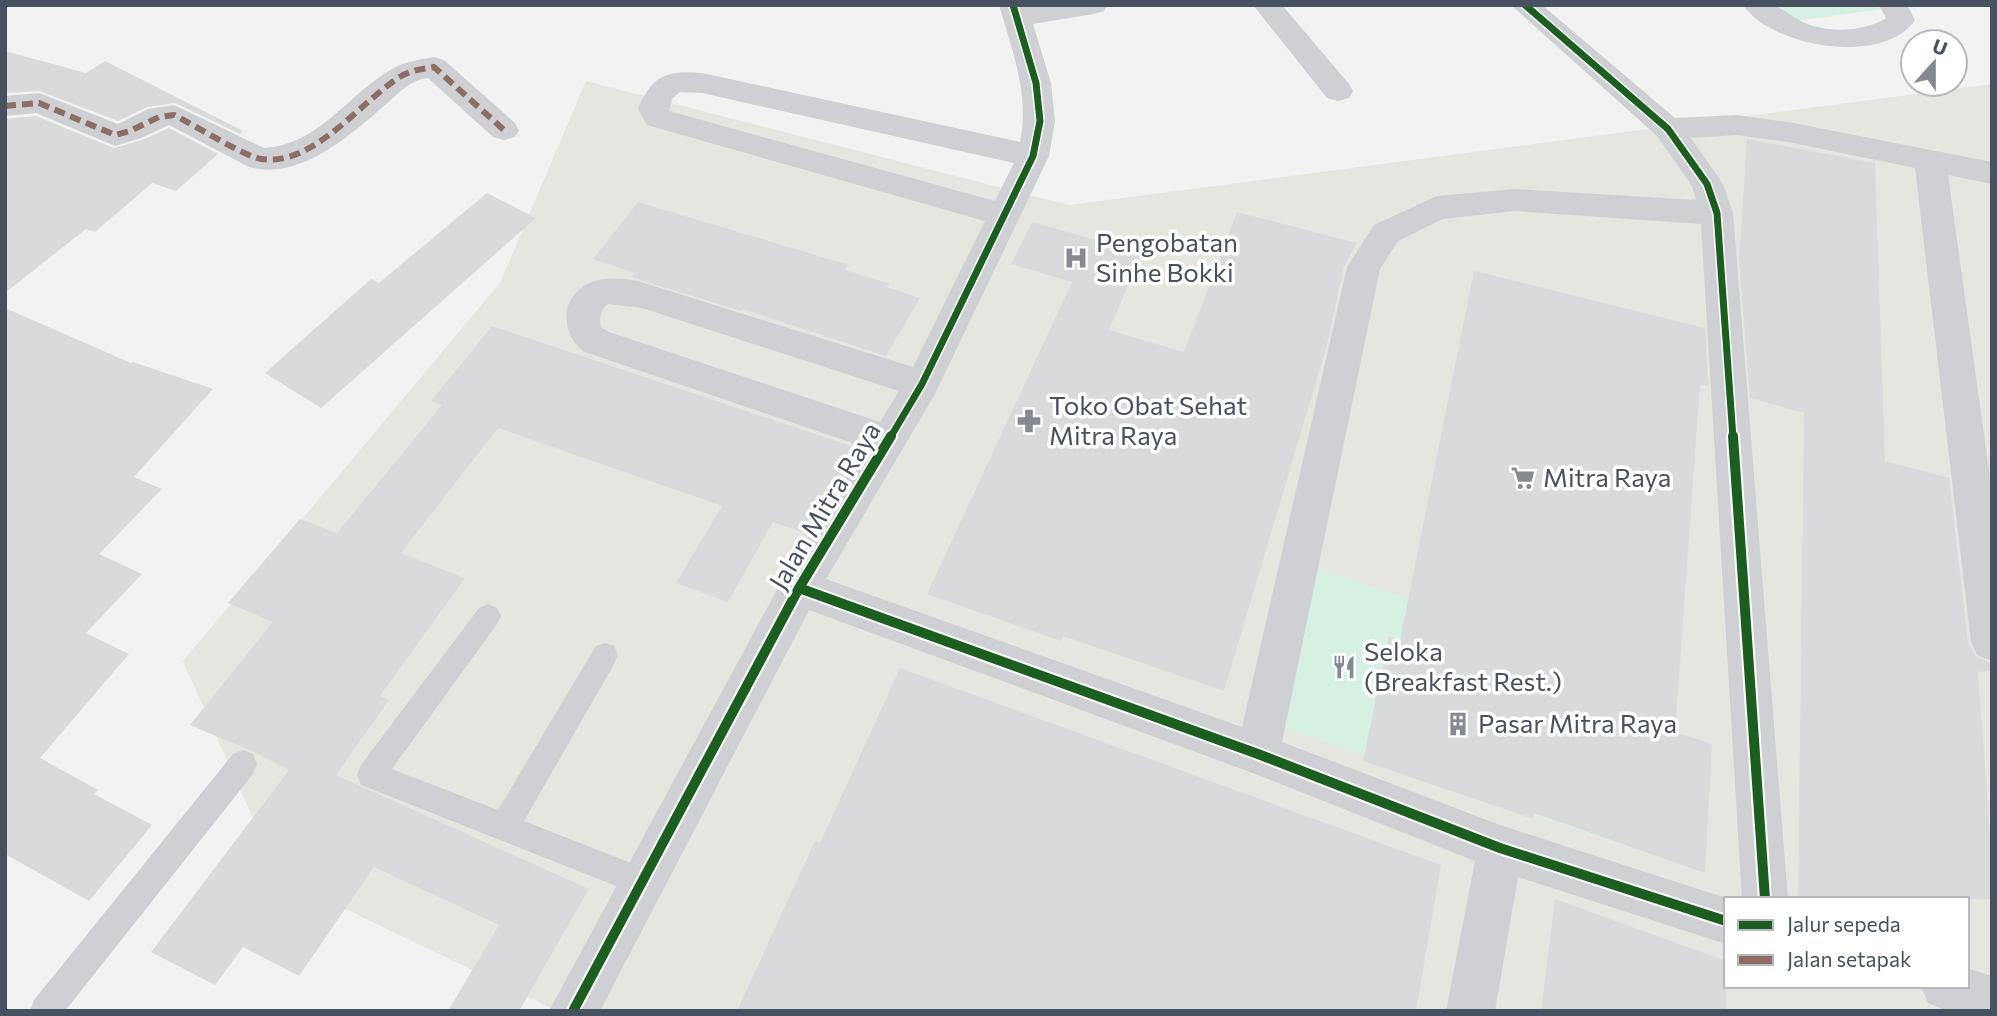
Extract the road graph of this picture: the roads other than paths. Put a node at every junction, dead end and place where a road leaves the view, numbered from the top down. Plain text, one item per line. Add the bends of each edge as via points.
1 (1094, 5) edge
2 (1267, 5) edge
3 (1525, 5) edge
4 (1758, 5) edge
5 (1893, 5) edge
6 (1015, 11) edge
7 (1338, 91) dead end
8 (5, 106) edge
9 (1668, 129) junction
10 (504, 130) dead end
11 (1033, 156) junction
12 (1930, 160) junction
13 (1992, 173) edge
14 (1717, 213) junction
15 (1005, 215) junction
16 (922, 384) junction
17 (889, 440) junction
18 (799, 588) junction
19 (488, 616) dead end
20 (1992, 642) edge
21 (605, 655) dead end
22 (1258, 754) junction
23 (243, 764) dead end
24 (504, 827) junction
25 (1500, 848) junction
26 (644, 882) junction
27 (1765, 897) edge
28 (1724, 920) edge
29 (1952, 988) edge
30 (1992, 1000) edge
31 (46, 1011) edge
32 (572, 1011) edge
33 (1470, 1011) edge

1 - 6 street
2 - 7 street
3 - 9 street
4 - 5 street via 1774,20 1801,33 1849,40 1894,28 1901,20
6 - 11 street, Jalan Mitra Raya via 1036,83 1040,121
8 - 10 street via 38,103 115,135 128,134 165,113 260,159 275,160 317,142 401,76 433,67
9 - 12 street via 1737,125
9 - 14 street via 1707,184
11 - 15 street, Jalan Mitra Raya
11 - 15 street via 702,83 666,85 653,109 658,118
12 - 13 street
12 - 20 street
14 - 22 street via 1515,200 1437,208 1386,233 1364,267
14 - 27 street
15 - 16 street, Jalan Mitra Raya
16 - 17 street, Jalan Mitra Raya
16 - 17 street via 643,295 601,292 587,303 582,320 585,334 597,342
17 - 18 street, Jalan Mitra Raya
18 - 22 street
18 - 26 street, Jalan Mitra Raya
19 - 24 lane via 371,775
21 - 24 lane
22 - 25 street
23 - 31 lane
24 - 26 lane
25 - 28 street
25 - 33 street
26 - 32 street, Jalan Mitra Raya
29 - 30 street

